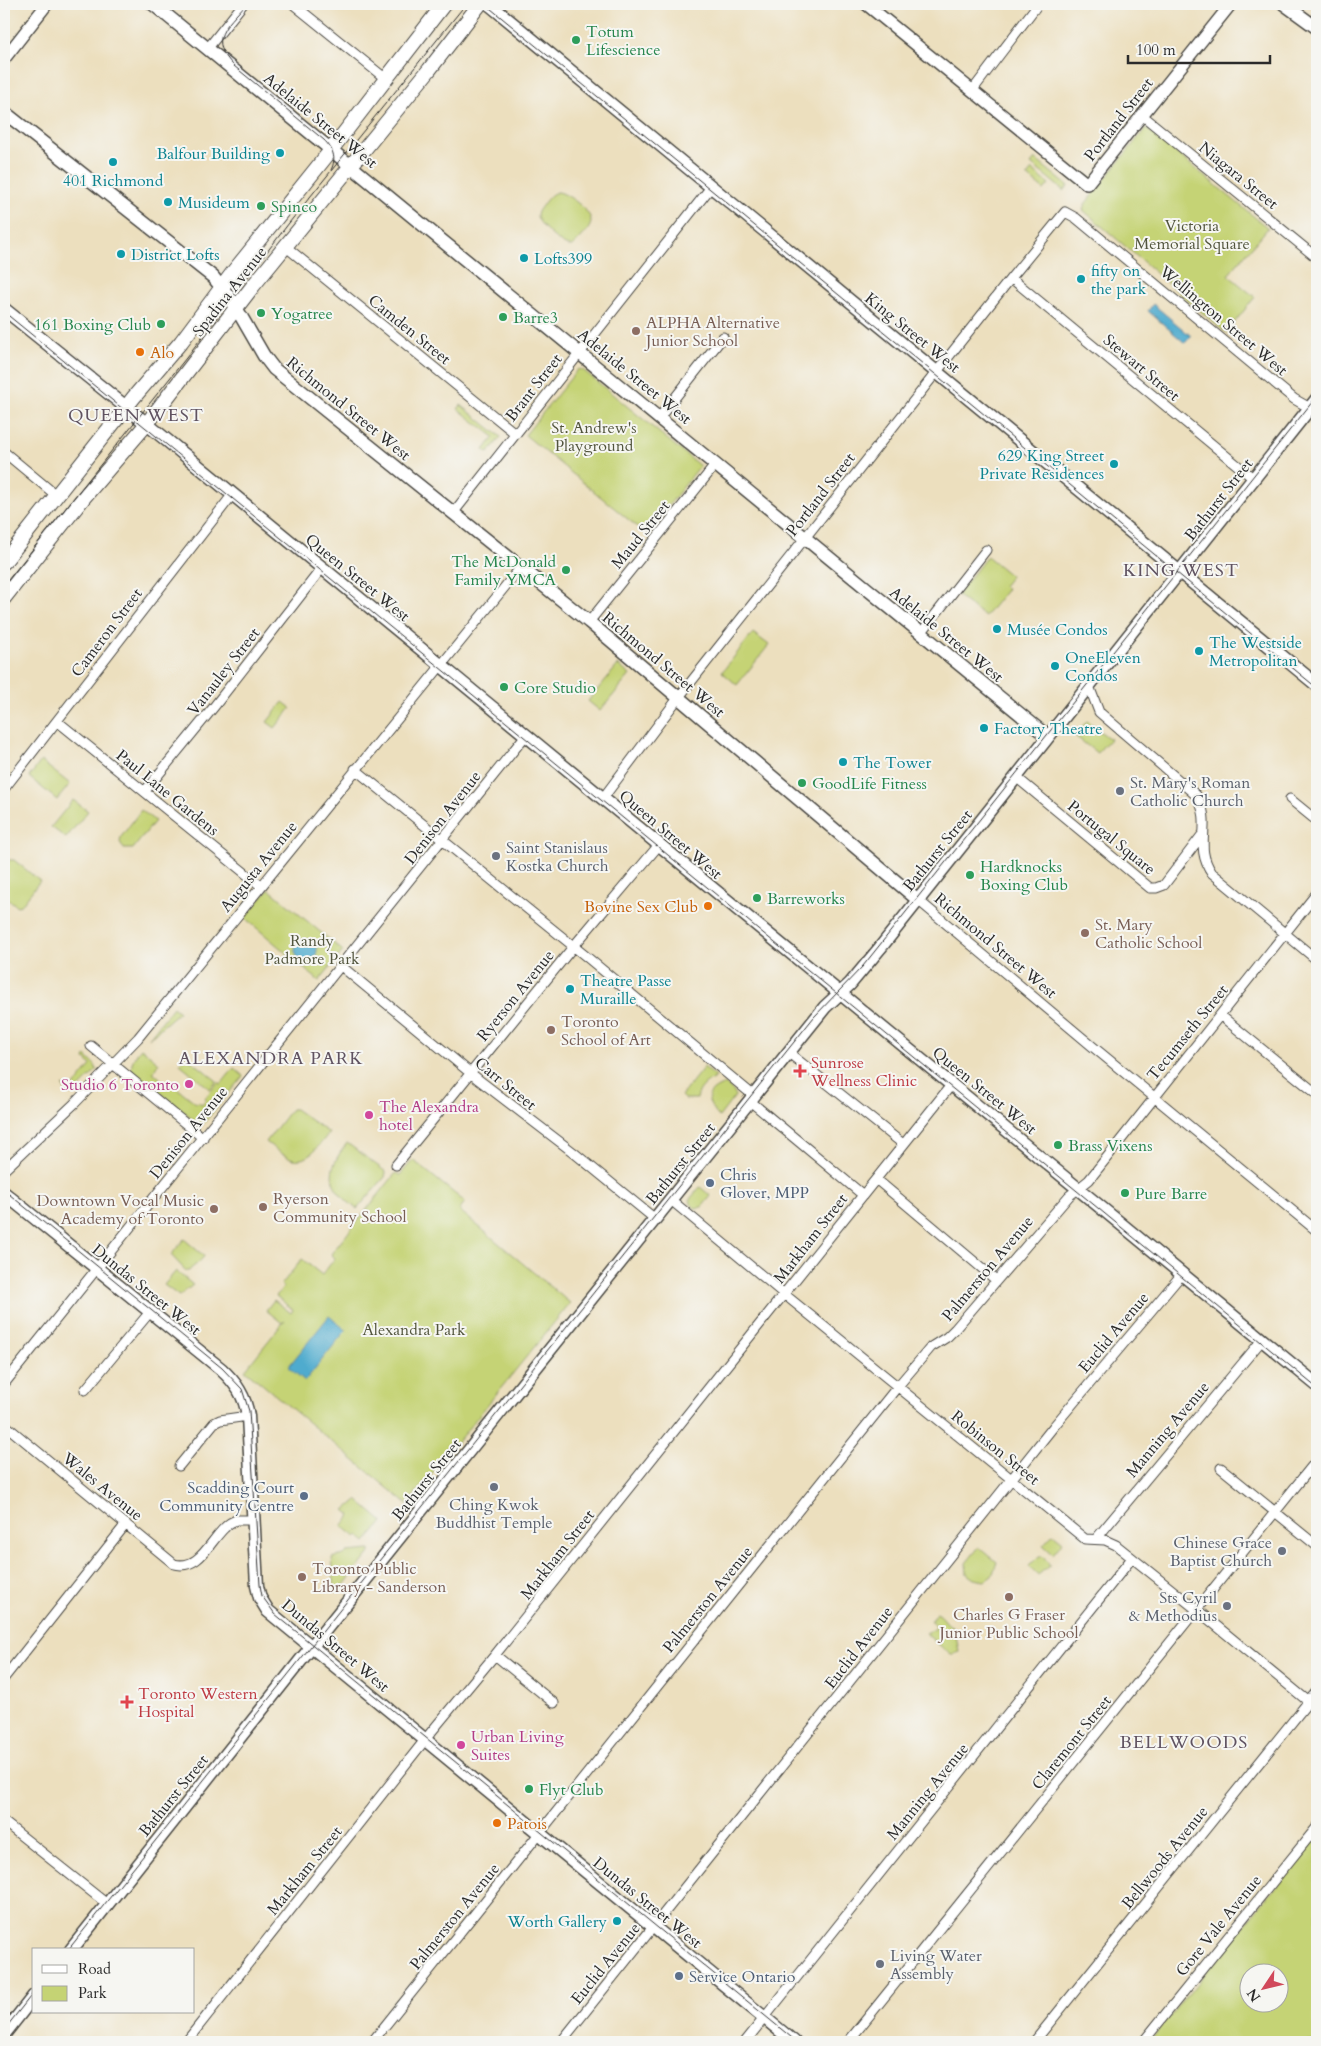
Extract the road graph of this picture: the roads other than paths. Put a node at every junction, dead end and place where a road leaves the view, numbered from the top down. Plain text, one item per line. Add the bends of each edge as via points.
1 (46, 4) edge
2 (153, 4) edge
3 (243, 4) edge
4 (293, 4) edge
5 (444, 4) edge
6 (480, 4) edge
7 (489, 4) edge
8 (866, 4) edge
9 (1038, 4) edge
10 (1231, 4) edge
11 (1284, 4) edge
12 (1317, 28) edge
13 (208, 48) junction
14 (4, 59) edge
15 (386, 79) junction
16 (972, 91) junction
17 (4, 112) edge
18 (1142, 115) junction
19 (332, 149) junction
20 (351, 165) junction
21 (711, 187) junction
22 (1065, 212) joint
23 (285, 246) junction
24 (1317, 258) edge
25 (1011, 278) junction
26 (222, 287) junction
27 (237, 308) junction
28 (4, 309) edge
29 (723, 337) dead end
30 (580, 352) junction
31 (936, 372) junction
32 (1315, 406) edge
33 (126, 407) junction
34 (659, 418) junction
35 (147, 424) junction
36 (516, 434) junction
37 (4, 452) edge
38 (716, 464) junction
39 (1254, 479) junction
40 (233, 494) junction
41 (57, 496) junction
42 (454, 512) junction
43 (806, 538) junction
44 (986, 550) dead end
45 (4, 562) edge
46 (521, 567) junction
47 (322, 568) junction
48 (1180, 572) junction
49 (4, 598) edge
50 (589, 622) junction
51 (921, 633) junction
52 (441, 665) junction
53 (1317, 685) edge
54 (1088, 686) junction
55 (679, 698) junction
56 (57, 720) junction
57 (526, 735) junction
58 (1048, 737) junction
59 (356, 769) junction
60 (1016, 777) junction
61 (4, 789) edge
62 (145, 791) junction
63 (603, 798) junction
64 (1290, 799) dead end
65 (1317, 821) edge
66 (1204, 833) junction
67 (442, 840) junction
68 (659, 845) junction
69 (261, 886) junction
70 (1317, 893) edge
71 (918, 900) junction
72 (1286, 933) junction
73 (573, 947) junction
74 (1317, 960) edge
75 (341, 966) junction
76 (840, 993) junction
77 (1220, 1015) junction
78 (91, 1046) dead end
79 (788, 1053) junction
80 (113, 1065) junction
81 (471, 1073) junction
82 (952, 1084) junction
83 (1317, 1094) edge
84 (1154, 1098) junction
85 (752, 1099) junction
86 (203, 1138) junction
87 (903, 1144) junction
88 (396, 1165) dead end
89 (4, 1170) edge
90 (876, 1179) junction
91 (1078, 1189) junction
92 (4, 1193) edge
93 (863, 1195) junction
94 (671, 1200) junction
95 (655, 1219) junction
96 (1317, 1230) edge
97 (97, 1269) junction
98 (1182, 1274) junction
99 (996, 1280) junction
100 (784, 1294) junction
101 (150, 1312) junction
102 (1262, 1340) junction
103 (4, 1384) edge
104 (1317, 1385) edge
105 (898, 1386) junction
106 (85, 1390) dead end
107 (248, 1416) junction
108 (4, 1424) edge
109 (1317, 1460) edge
110 (179, 1466) dead end
111 (1221, 1468) dead end
112 (1012, 1479) junction
113 (1276, 1512) junction
114 (253, 1520) junction
115 (126, 1524) junction
116 (1096, 1539) junction
117 (1317, 1546) edge
118 (1132, 1558) junction
119 (1196, 1609) junction
120 (312, 1647) junction
121 (495, 1655) junction
122 (4, 1678) edge
123 (1317, 1691) edge
124 (1308, 1702) junction
125 (554, 1703) dead end
126 (425, 1740) junction
127 (4, 1822) edge
128 (1317, 1827) edge
129 (539, 1834) junction
130 (107, 1904) junction
131 (654, 1927) junction
132 (73, 1948) edge
133 (32, 1999) edge
134 (764, 2018) junction
135 (4, 2034) edge
136 (186, 2042) edge
137 (372, 2042) edge
138 (561, 2042) edge
139 (745, 2042) edge
140 (794, 2042) edge
141 (848, 2042) edge
142 (1034, 2042) edge
143 (1143, 2042) edge

1 - 14 street
2 - 13 main road, Adelaide Street West
3 - 13 street
4 - 15 street
5 - 15 main road, Spadina Avenue
6 - 20 main road, Spadina Avenue
7 - 21 main road, King Street West
8 - 16 street
9 - 16 street
10 - 18 street, Portland Street
11 - 12 main road
13 - 19 main road, Adelaide Street West
15 - 19 main road, Spadina Avenue
16 - 18 street, Portland Street via 1087,184
17 - 26 main road, Richmond Street West
18 - 24 street, Niagara Street
19 - 20 main road, Adelaide Street West
19 - 26 main road, Spadina Avenue
20 - 23 main road, Spadina Avenue
20 - 30 main road, Adelaide Street West
21 - 30 street, Brant Street
21 - 31 main road, King Street West
22 - 25 street, Portland Street
22 - 32 street, Wellington Street West via 1290,396
23 - 27 main road, Spadina Avenue
23 - 36 street, Camden Street
25 - 31 street, Portland Street
25 - 39 street, Stewart Street
26 - 27 main road, Richmond Street West
26 - 33 main road, Spadina Avenue
27 - 35 main road, Spadina Avenue
27 - 42 main road, Richmond Street West via 274,369
28 - 33 main road, Queen Street West
29 - 34 street
30 - 34 main road, Adelaide Street West
30 - 36 street, Brant Street
31 - 43 street, Portland Street
31 - 48 main road, King Street West
32 - 39 main road, Bathurst Street
33 - 35 main road, Queen Street West
33 - 41 main road, Spadina Avenue
34 - 38 main road, Adelaide Street West
35 - 40 main road, Queen Street West
35 - 49 main road, Spadina Avenue
36 - 42 street, Brant Street
37 - 41 street
38 - 43 main road, Adelaide Street West
38 - 50 street, Maud Street
39 - 48 main road, Bathurst Street
40 - 47 main road, Queen Street West
40 - 56 street, Cameron Street
41 - 45 main road, Spadina Avenue
42 - 46 main road, Richmond Street West
43 - 51 main road, Adelaide Street West
43 - 55 street, Portland Street
44 - 51 street
46 - 50 main road, Richmond Street West
46 - 52 street, Augusta Avenue
47 - 52 main road, Queen Street West
47 - 62 street, Vanauley Street
48 - 53 main road, King Street West
48 - 54 main road, Bathurst Street
50 - 55 main road, Richmond Street West
51 - 58 main road, Adelaide Street West
52 - 57 main road, Queen Street West
52 - 59 street, Augusta Avenue
54 - 58 main road, Bathurst Street
54 - 66 street via 1099,712 1196,795 1206,819
55 - 63 street, Portland Street
55 - 71 main road, Richmond Street West
56 - 61 street, Cameron Street
56 - 62 street, Paul Lane Gardens
57 - 63 main road, Queen Street West
57 - 67 street, Denison Avenue
58 - 60 main road, Bathurst Street
59 - 67 street
59 - 69 street, Augusta Avenue
60 - 66 street, Portugal Square via 1150,888 1164,885
60 - 71 main road, Bathurst Street
62 - 69 street, Paul Lane Gardens
63 - 68 main road, Queen Street West
64 - 65 street
66 - 72 street via 1202,848 1212,873
67 - 73 street
67 - 75 street, Denison Avenue
68 - 73 street, Ryerson Avenue
68 - 76 main road, Queen Street West
69 - 80 street, Augusta Avenue
70 - 72 street, Tecumseth Street
71 - 76 main road, Bathurst Street
71 - 84 street, Richmond Street West
72 - 74 street
72 - 77 street, Tecumseth Street
73 - 81 street, Ryerson Avenue
73 - 85 street
75 - 81 street, Carr Street
75 - 86 street, Denison Avenue
76 - 79 main road, Bathurst Street
76 - 82 main road, Queen Street West
77 - 83 street
77 - 84 street, Tecumseth Street
78 - 80 street
79 - 85 main road, Bathurst Street
79 - 87 street
80 - 86 street
80 - 89 street, Augusta Avenue
81 - 88 street, Ryerson Avenue
81 - 95 street, Carr Street
82 - 87 street, Markham Street
82 - 91 main road, Queen Street West
84 - 91 street, Tecumseth Street via 1089,1180
84 - 96 street, Richmond Street West
85 - 93 street
85 - 94 main road, Bathurst Street
86 - 97 street, Denison Avenue
87 - 90 street, Markham Street
90 - 93 street, Markham Street
90 - 99 street
91 - 98 main road, Queen Street West
91 - 99 street, Palmerston Avenue
92 - 97 main road, Dundas Street West
93 - 100 street, Markham Street
94 - 95 main road, Bathurst Street
94 - 100 street, Robinson Street
95 - 120 main road, Bathurst Street
97 - 101 main road, Dundas Street West
97 - 103 street, Denison Avenue
98 - 102 main road, Queen Street West
98 - 112 street, Euclid Avenue
99 - 105 street, Palmerston Avenue via 956,1329 936,1342
100 - 105 street, Robinson Street
100 - 121 street, Markham Street
101 - 106 street
101 - 107 main road, Dundas Street West via 232,1380 242,1395
102 - 104 main road, Queen Street West
102 - 116 street, Manning Avenue
105 - 112 street, Robinson Street
105 - 129 street, Palmerston Avenue
107 - 110 street via 214,1423
107 - 114 main road, Dundas Street West
108 - 115 street, Wales Avenue
109 - 113 street, Claremont Street
111 - 113 street
112 - 116 street, Robinson Street via 1086,1539
112 - 131 street, Euclid Avenue
113 - 117 street
113 - 119 street, Claremont Street
114 - 115 street, Wales Avenue via 230,1523 197,1560 185,1565 174,1564
114 - 120 main road, Dundas Street West via 260,1598 268,1611
115 - 122 street
116 - 118 street, Robinson Street via 1116,1545
118 - 119 street, Robinson Street
118 - 134 street, Manning Avenue
119 - 124 street, Robinson Street
119 - 141 street, Claremont Street
120 - 126 main road, Dundas Street West
120 - 130 main road, Bathurst Street
121 - 125 street
121 - 126 street, Markham Street
123 - 124 street, Bellwoods Avenue
124 - 142 street, Bellwoods Avenue
126 - 129 main road, Dundas Street West
126 - 136 street, Markham Street
127 - 130 street
128 - 143 street, Gore Vale Avenue
129 - 131 main road, Dundas Street West
129 - 137 street, Palmerston Avenue
130 - 132 main road, Bathurst Street
131 - 134 main road, Dundas Street West
131 - 138 street, Euclid Avenue
133 - 135 main road
134 - 139 street, Manning Avenue
134 - 140 main road, Dundas Street West

